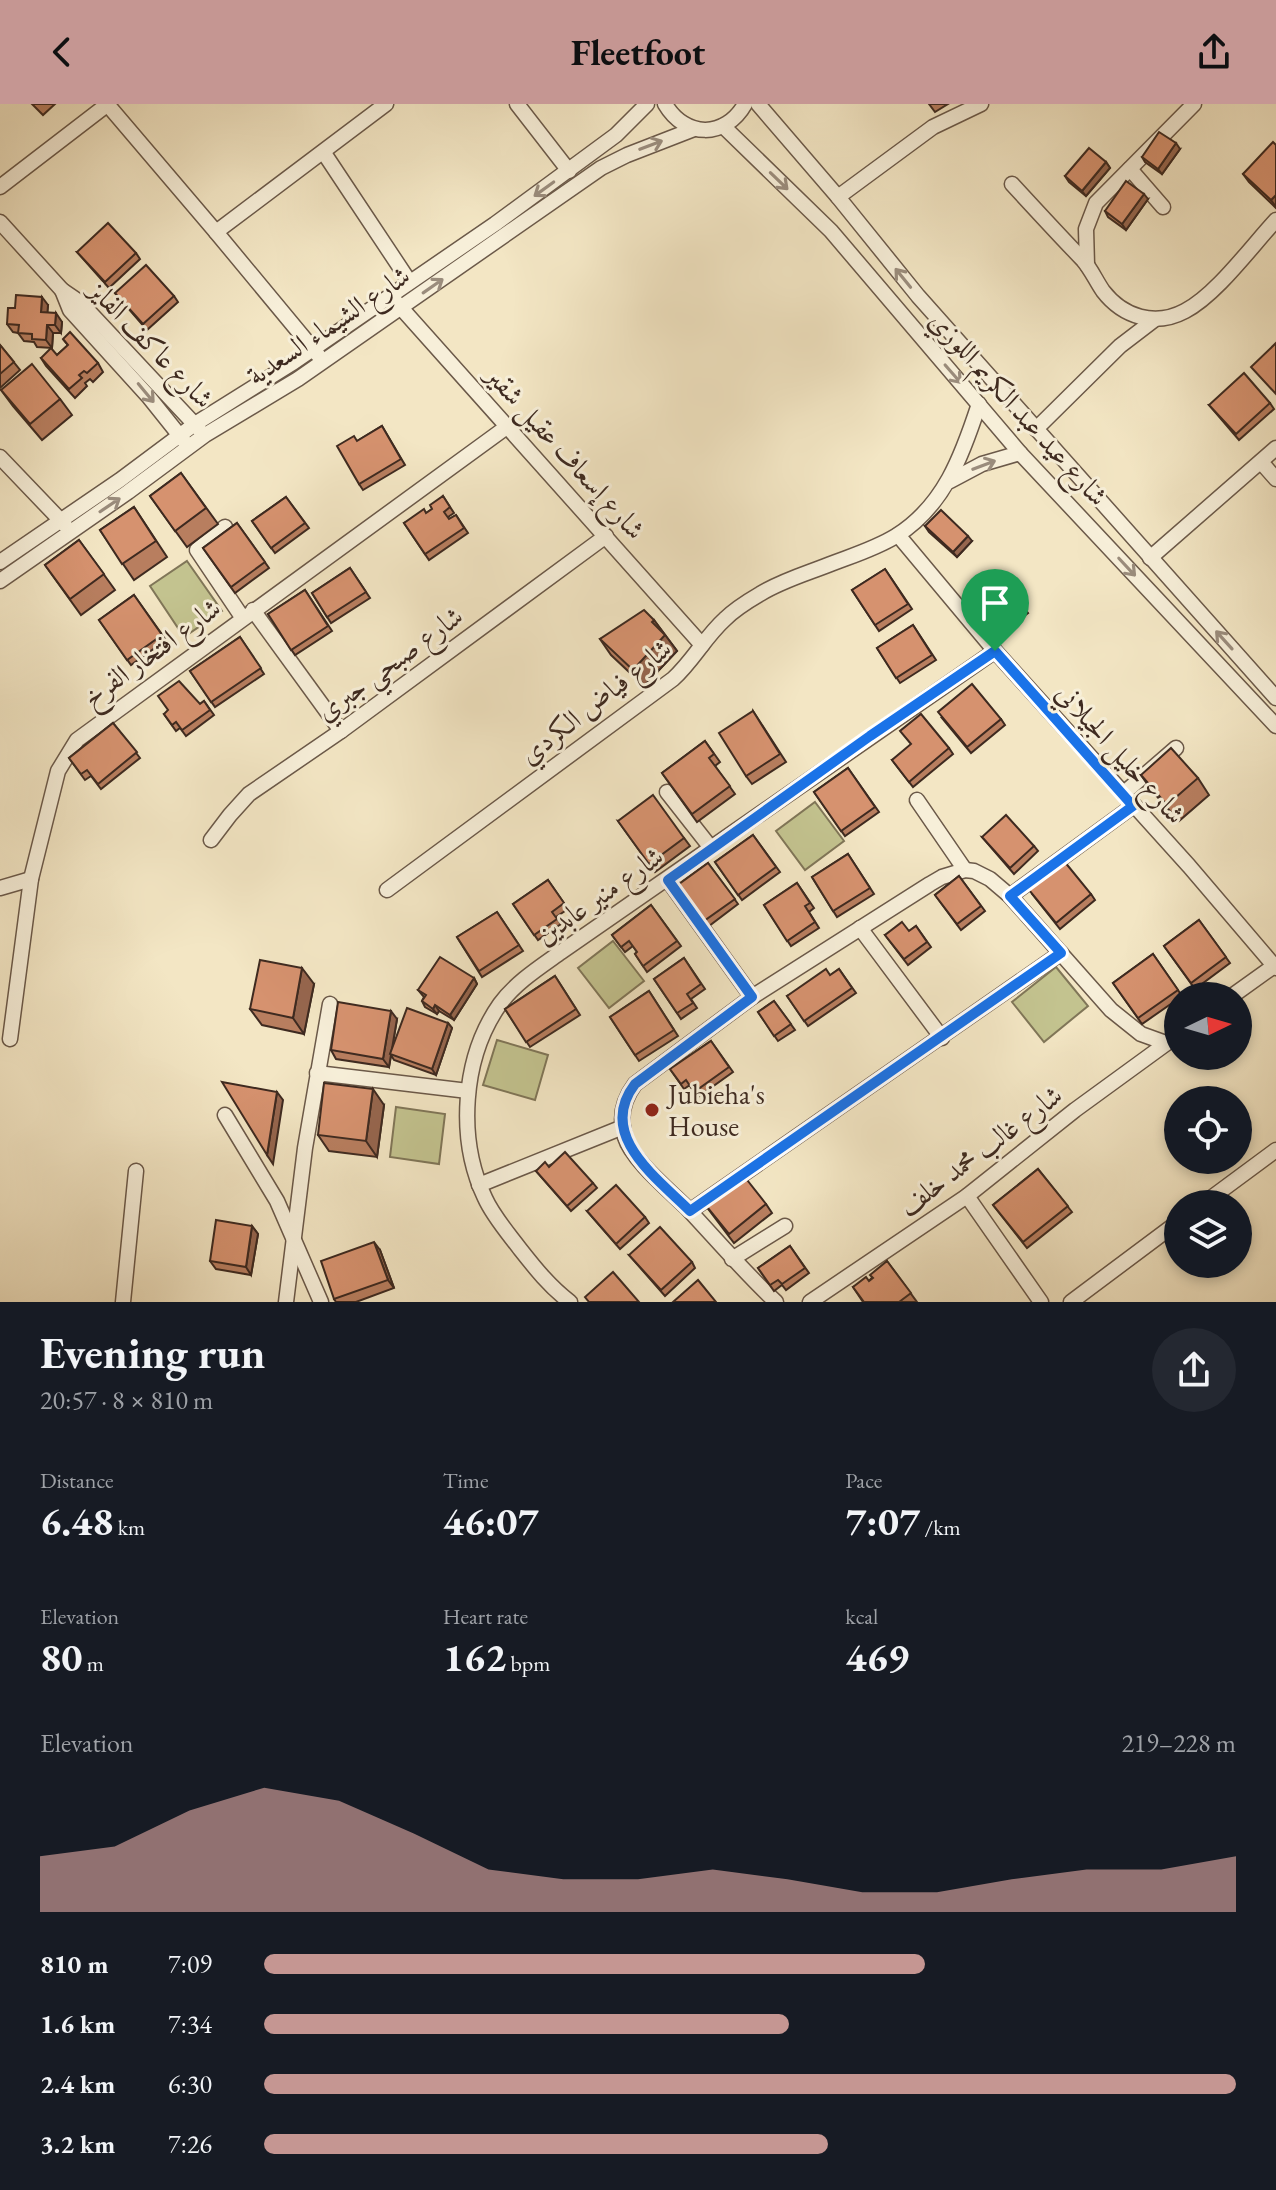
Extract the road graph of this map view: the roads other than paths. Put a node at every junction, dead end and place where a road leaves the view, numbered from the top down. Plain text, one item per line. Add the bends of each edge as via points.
1 (108, 104) edge
2 (386, 104) edge
3 (517, 104) edge
4 (647, 104) edge
5 (665, 104) edge
6 (745, 104) edge
7 (758, 104) edge
8 (981, 104) edge
9 (1194, 104) edge
10 (723, 126) junction
11 (694, 129) junction
12 (324, 153) junction
13 (1130, 169) junction
14 (569, 171) junction
15 (1012, 184) dead end
16 (0, 187) edge
17 (838, 197) junction
18 (1163, 207) dead end
19 (1276, 220) edge
20 (0, 222) edge
21 (216, 232) junction
22 (1087, 265) junction
23 (409, 281) junction
24 (62, 290) junction
25 (390, 294) junction
26 (401, 308) junction
27 (1154, 320) junction
28 (313, 349) junction
29 (323, 362) junction
30 (979, 404) junction
31 (508, 426) junction
32 (1036, 429) junction
33 (200, 430) junction
34 (184, 441) junction
35 (1276, 448) edge
36 (1020, 453) junction
37 (0, 457) edge
38 (1261, 462) junction
39 (1276, 479) edge
40 (950, 481) junction
41 (60, 519) junction
42 (225, 527) edge
43 (71, 531) junction
44 (898, 535) junction
45 (606, 536) junction
46 (1150, 558) junction
47 (0, 562) edge
48 (0, 581) edge
49 (247, 614) junction
50 (702, 645) junction
51 (995, 651) junction
52 (1276, 698) edge
53 (1276, 726) edge
54 (341, 731) junction
55 (1176, 748) edge
56 (667, 792) edge
57 (1124, 793) junction
58 (917, 800) dead end
59 (1133, 806) junction
60 (211, 840) dead end
61 (711, 848) junction
62 (965, 870) junction
63 (31, 879) junction
64 (668, 880) junction
65 (0, 888) edge
66 (387, 890) dead end
67 (1010, 896) junction
68 (860, 928) junction
69 (1061, 953) junction
70 (1275, 967) edge
71 (1252, 983) edge
72 (752, 997) junction
73 (330, 1004) dead end
74 (942, 1038) junction
75 (1164, 1038) edge
76 (10, 1039) dead end
77 (1164, 1045) edge
78 (317, 1073) junction
79 (468, 1091) junction
80 (225, 1115) dead end
81 (623, 1127) junction
82 (1276, 1150) edge
83 (136, 1171) dead end
84 (479, 1185) junction
85 (1222, 1190) edge
86 (967, 1196) junction
87 (690, 1211) junction
88 (785, 1226) dead end
89 (1164, 1232) edge
90 (295, 1244) junction
91 (732, 1259) junction
92 (556, 1291) junction
93 (123, 1302) edge
94 (286, 1302) edge
95 (321, 1302) edge
96 (544, 1302) edge
97 (570, 1302) edge
98 (776, 1302) edge
99 (810, 1302) edge
100 (1041, 1302) edge
101 (1071, 1302) edge

1 - 16 street
1 - 21 street
2 - 12 street
3 - 14 street
4 - 14 street, شارع الشيماء السعدية
5 - 11 street via 672,116
6 - 10 street
7 - 17 street, شارع عيد عبد الكريم اللوزي
8 - 17 street via 933,127
9 - 13 street
10 - 11 street, شارع الشيماء السعدية
10 -> 30 street, شارع عيد عبد الكريم اللوزي via 831,231
26 -> 11 street, شارع الشيماء السعدية via 613,161
12 - 21 street
12 - 23 street
13 - 18 street
13 - 22 street via 1090,214
14 -> 23 street, شارع الشيماء السعدية
15 - 22 street
32 -> 17 street, شارع عيد عبد الكريم اللوزي
19 - 27 street via 1205,298 1185,312
20 - 24 street, شارع عاكف الفايز
21 - 28 street
22 - 27 street via 1119,308
23 - 25 street, شارع الشيماء السعدية
24 - 33 street, شارع عاكف الفايز via 81,303
24 -> 34 street, شارع عاكف الفايز via 70,310
25 - 26 street, شارع إسعاف عقيل شقير
25 - 28 street, شارع الشيماء السعدية
26 - 29 street, شارع الشيماء السعدية
26 - 31 street, شارع إسعاف عقيل شقير
27 - 32 street
28 - 29 street
28 - 33 street, شارع الشيماء السعدية
29 - 33 street, شارع الشيماء السعدية
30 - 36 street, شارع عيد عبد الكريم اللوزي
30 - 40 street, شارع فياض الكردي
31 - 45 street, شارع إسعاف عقيل شقير
31 - 49 street, شارع افتخار الفرخ
32 - 46 street, شارع عيد عبد الكريم اللوزي
33 - 34 street, شارع الشيماء السعدية
34 - 41 street, شارع الشيماء السعدية
43 -> 34 street, شارع الشيماء السعدية
35 - 38 street
40 -> 36 street, شارع فياض الكردي
36 -> 53 street, شارع عيد عبد الكريم اللوزي
37 - 41 street
38 - 39 street
38 - 46 street
40 - 44 street, شارع فياض الكردي
41 - 43 street
41 - 47 street, شارع الشيماء السعدية
42 - 49 street via 197,550
43 - 48 street, شارع الشيماء السعدية
44 - 50 street, شارع فياض الكردي via 762,592 724,619
44 - 51 street, شارع خليل الجيلاني
45 - 50 street, شارع إسعاف عقيل شقير
45 - 54 street, شارع صبحي جبري
52 -> 46 street, شارع عيد عبد الكريم اللوزي
49 - 54 street
49 - 63 street, شارع افتخار الفرخ via 77,740 58,771
50 - 66 street, شارع فياض الكردي via 673,679
51 - 57 street, شارع خليل الجيلاني
51 - 61 street, شارع منير عابدين
54 - 60 street, شارع صبحي جبري via 249,794
55 - 57 street
56 - 61 street
57 - 59 street, شارع خليل الجيلاني
58 - 62 street
59 - 67 street
59 - 70 street, شارع خليل الجيلاني
61 - 64 street, شارع منير عابدين
62 - 67 street via 982,874
62 - 68 street via 942,877
63 - 65 street
63 - 76 street, شارع افتخار الفرخ
64 - 72 street
64 - 79 street, شارع منير عابدين via 561,952 502,1001 476,1056
67 - 69 street
68 - 72 street
68 - 74 street
69 - 74 street
69 - 75 street via 1127,1025
70 - 71 street
72 - 81 street via 635,1084 625,1101
73 - 78 street
74 - 87 street
77 - 86 street, شارع غالب محمد خلف
78 - 79 street
78 - 90 street
79 - 84 street, شارع منير عابدين
80 - 90 street via 277,1201
81 - 84 street
81 - 87 street via 639,1159
82 - 85 street
83 - 93 street
84 - 92 street, شارع منير عابدين via 504,1227
86 - 99 street, شارع غالب محمد خلف
86 - 100 street
87 - 91 street
88 - 91 street
89 - 101 street
90 - 94 street
90 - 95 street
91 - 98 street
92 - 96 street
92 - 97 street, شارع منير عابدين

